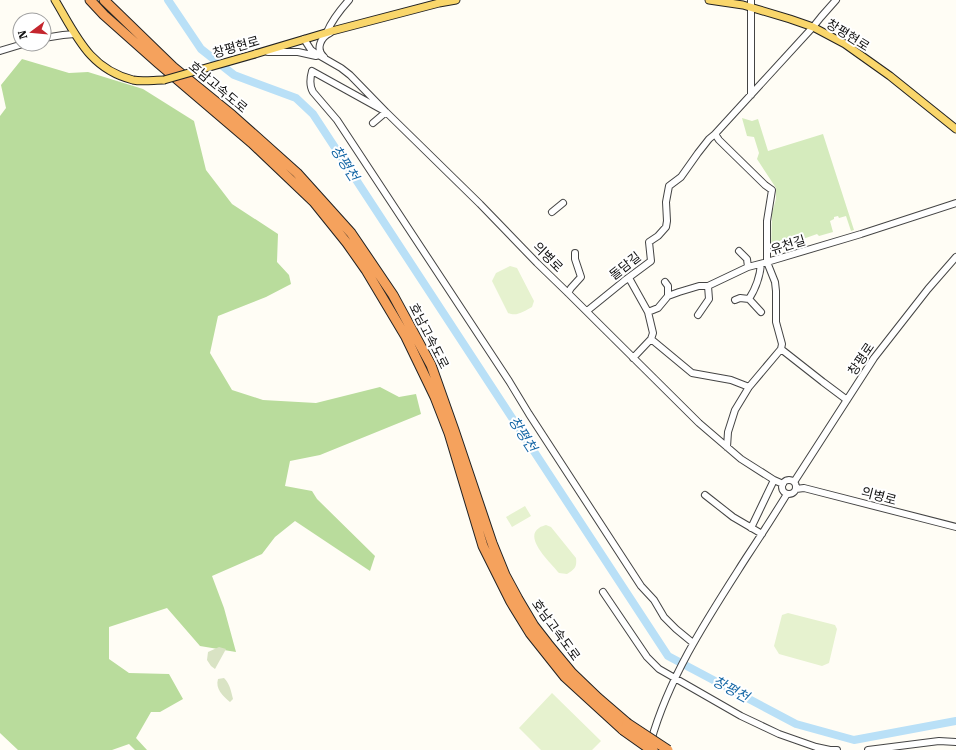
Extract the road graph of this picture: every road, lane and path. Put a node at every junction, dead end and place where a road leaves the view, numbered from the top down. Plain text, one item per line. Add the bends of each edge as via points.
1 (55, 0) edge
2 (90, 0) edge
3 (104, 0) edge
4 (349, 0) edge
5 (456, 0) edge
6 (709, 0) edge
7 (836, 0) edge
8 (750, 4) edge
9 (814, 28) junction
10 (336, 30) junction
11 (327, 32) junction
12 (75, 34) junction
13 (52, 37) edge
14 (304, 39) junction
15 (12, 47) edge
16 (0, 51) edge
17 (258, 53) junction
18 (328, 61) junction
19 (751, 95) junction
20 (386, 112) junction
21 (373, 123) dead end
22 (956, 129) edge
23 (716, 134) junction
24 (563, 203) dead end
25 (956, 203) edge
26 (552, 212) dead end
27 (739, 251) dead end
28 (575, 253) dead end
29 (956, 257) edge
30 (764, 263) junction
31 (748, 267) junction
32 (628, 278) junction
33 (666, 282) dead end
34 (708, 286) junction
35 (568, 292) junction
36 (668, 296) junction
37 (750, 299) junction
38 (735, 300) dead end
39 (587, 311) junction
40 (648, 312) junction
41 (761, 312) dead end
42 (698, 315) dead end
43 (651, 339) junction
44 (781, 349) junction
45 (634, 358) junction
46 (749, 387) junction
47 (847, 400) junction
48 (727, 447) junction
49 (774, 480) junction
50 (794, 482) junction
51 (783, 484) junction
52 (796, 489) junction
53 (787, 494) junction
54 (705, 495) dead end
55 (956, 527) edge
56 (751, 528) junction
57 (762, 534) junction
58 (603, 592) dead end
59 (693, 644) junction
60 (674, 677) junction
61 (625, 726) junction
62 (956, 742) edge
63 (648, 750) edge
64 (653, 750) edge
65 (668, 750) edge
66 (837, 750) edge
67 (868, 750) edge

1 - 12 main road, 창평현로
2 - 61 highway, 호남고속도로 via 158,63 252,143 314,202 347,243 406,337 435,397 449,433 483,546 511,602 530,633 565,677
3 - 61 highway, 호남고속도로 via 173,67 297,173 351,233 393,295 431,365 492,544 515,593 548,644 572,673
4 - 11 street
5 - 10 main road, 창평현로
6 - 8 main road, 창평현로
7 - 9 street
8 - 9 main road, 창평현로
8 - 19 street
9 - 19 street
9 - 22 main road, 창평현로 via 845,44 890,76
10 - 11 main road, 창평현로
10 - 18 street via 324,37 320,43 320,53
11 - 14 main road, 창평현로
12 - 13 street
12 - 17 main road, 창평현로, bridge via 86,51 99,64 112,72 142,81 164,80
14 - 17 main road, 창평현로
14 - 18 street, 의병로 via 311,50
15 - 16 street
17 - 18 street via 298,52
18 - 20 street, 의병로 via 350,75
19 - 23 street
20 - 21 street
20 - 35 street, 의병로
20 - 59 street via 312,71 310,87 337,120 641,586 654,600 664,617
23 - 30 street via 718,140 772,190
23 - 32 street, 돌담길 via 709,139 681,176 669,186 666,227 649,242 651,261
24 - 26 street
25 - 30 street, 유천길
27 - 31 street via 747,259
28 - 35 street via 574,259 581,277
29 - 47 street, 창평로 via 874,358
30 - 31 street
30 - 37 street
30 - 44 street, 유천길 via 776,291 776,318
31 - 34 street
32 - 39 street, 돌담길
32 - 40 street
33 - 36 street
34 - 36 street via 699,286
34 - 42 street via 709,299
35 - 39 street, 의병로
36 - 40 street via 658,308
37 - 38 street
37 - 41 street
39 - 45 street, 의병로
40 - 43 street via 653,333
43 - 45 street
43 - 46 street via 692,373 731,380
44 - 46 street
44 - 47 street
45 - 48 street, 의병로 via 699,423
46 - 48 street via 735,410 728,432
47 - 50 street, 창평로
48 - 49 street, 의병로
49 - 51 street, 의병로
49 - 56 street
50 - 51 street via 787,480
50 - 52 street
51 - 53 street via 783,490
52 - 53 street via 793,493
52 - 55 street, 의병로 via 804,488
53 - 57 street
54 - 56 street
56 - 57 street
57 - 59 street
58 - 60 street via 647,657 659,669
59 - 60 street
60 - 63 street via 655,724
60 - 66 street via 741,716 779,734 816,747
61 - 64 highway, 호남고속도로, bridge
61 - 65 highway, 호남고속도로, bridge
62 - 67 street via 939,741

